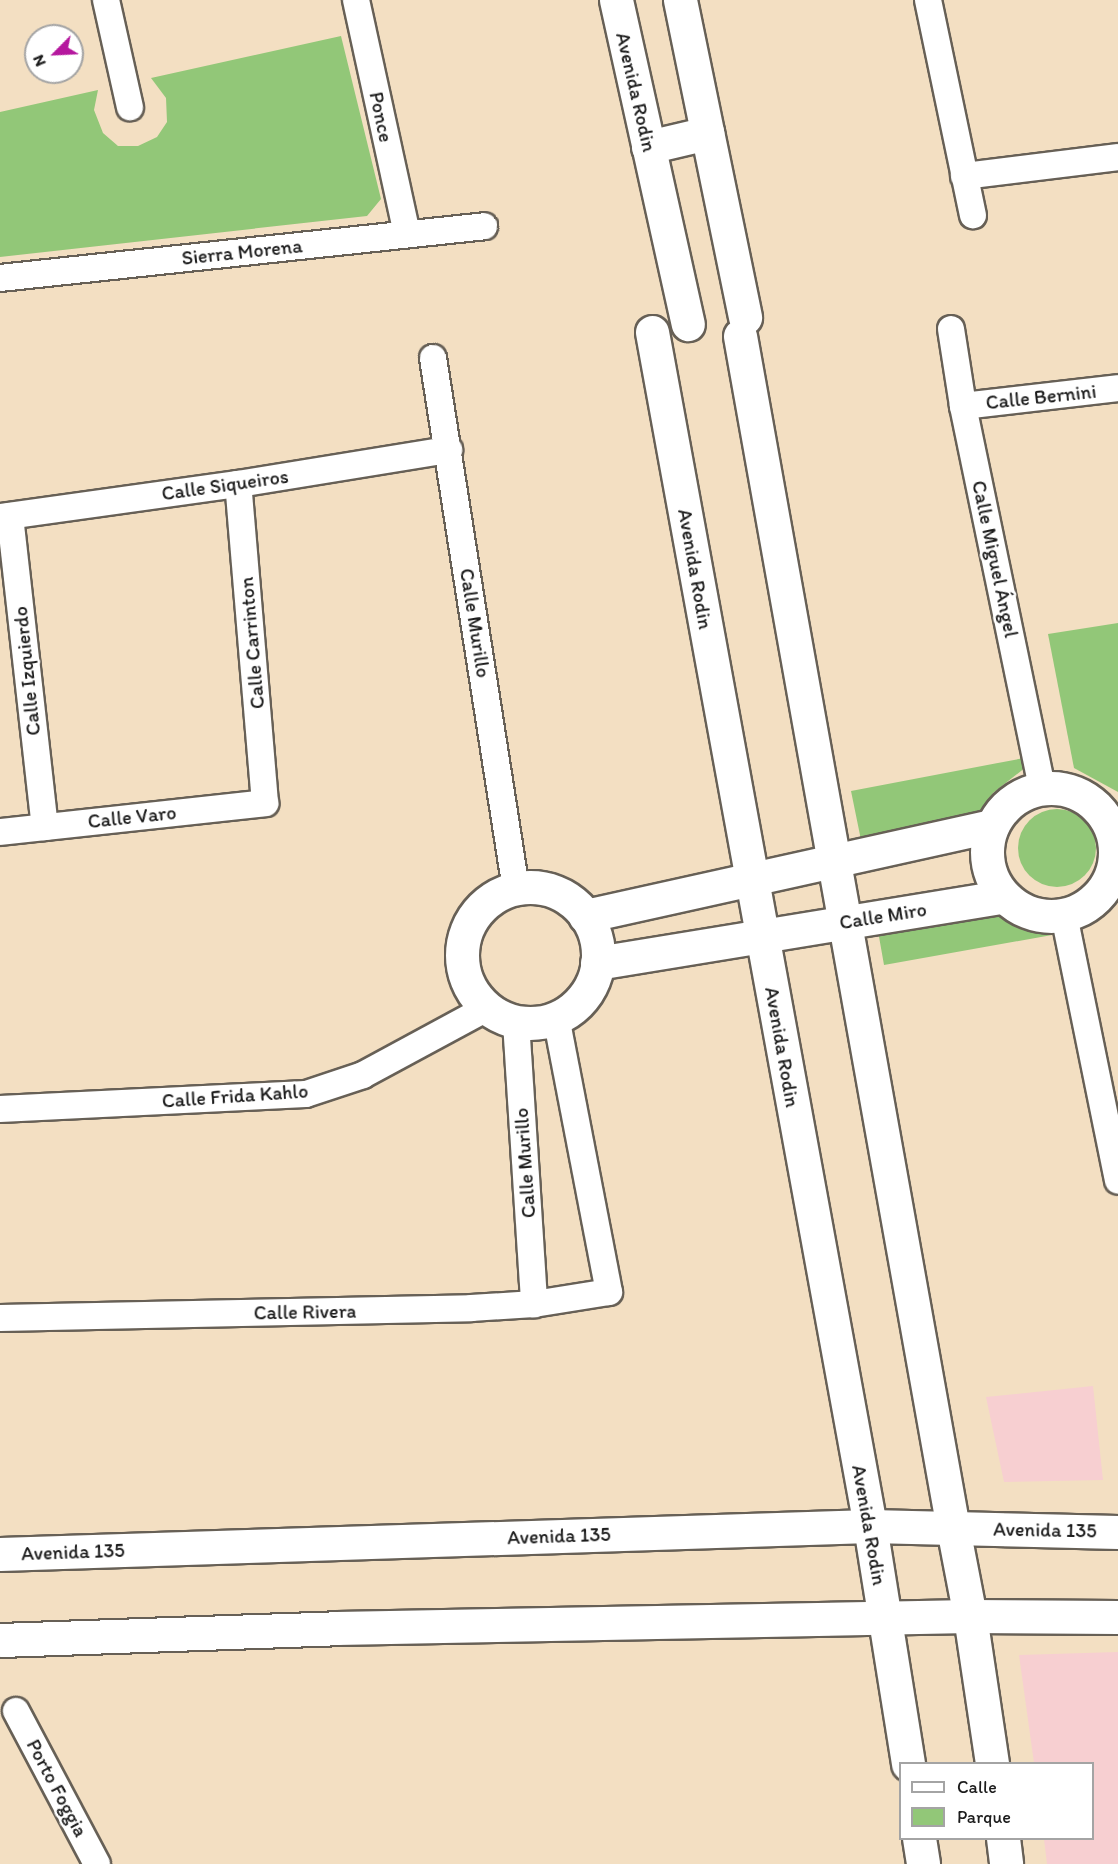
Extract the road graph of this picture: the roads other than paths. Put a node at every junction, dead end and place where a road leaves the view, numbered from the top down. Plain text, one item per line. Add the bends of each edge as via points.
1 (106, 0) edge
2 (356, 0) edge
3 (616, 0) edge
4 (680, 0) edge
5 (928, 0) edge
6 (130, 107) dead end
7 (707, 133) junction
8 (648, 147) junction
9 (1118, 157) edge
10 (964, 176) junction
11 (973, 215) dead end
12 (484, 226) dead end
13 (407, 234) junction
14 (0, 278) edge
15 (688, 324) dead end
16 (951, 329) dead end
17 (652, 332) dead end
18 (433, 358) dead end
19 (1118, 388) edge
20 (963, 406) junction
21 (449, 450) junction
22 (238, 484) junction
23 (5, 516) edge
24 (1042, 788) junction
25 (265, 803) joint
26 (992, 826) junction
27 (45, 827) junction
28 (0, 832) edge
29 (835, 861) junction
30 (752, 879) junction
31 (516, 889) junction
32 (1004, 896) junction
33 (1064, 915) junction
34 (585, 916) junction
35 (846, 922) junction
36 (762, 936) junction
37 (597, 963) junction
38 (487, 1008) junction
39 (556, 1018) junction
40 (516, 1022) junction
41 (0, 1109) edge
42 (1118, 1181) edge
43 (534, 1304) junction
44 (0, 1318) edge
45 (870, 1527) junction
46 (953, 1528) junction
47 (1118, 1532) edge
48 (0, 1554) edge
49 (970, 1616) junction
50 (1118, 1617) edge
51 (886, 1618) junction
52 (0, 1640) edge
53 (16, 1711) dead end
54 (908, 1762) edge
55 (992, 1762) edge
56 (919, 1840) edge
57 (1003, 1840) edge
58 (97, 1864) edge
59 (923, 1864) edge
60 (1006, 1864) edge

1 - 6 street
2 - 13 street, Ponce
3 - 8 street, Avenida Rodin
4 - 7 street
5 - 10 street
7 - 8 street
7 - 29 street
8 - 15 street, Avenida Rodin
9 - 10 street
10 - 11 street
12 - 13 street, Sierra Morena
13 - 14 street, Sierra Morena
16 - 20 street, Calle Miguel Ángel
17 - 30 street, Avenida Rodin
18 - 21 street, Calle Murillo
19 - 20 street, Calle Bernini
20 - 24 street, Calle Miguel Ángel
21 - 22 street, Calle Siqueiros
21 - 31 street, Calle Murillo
22 - 23 street, Calle Siqueiros
22 - 25 street, Calle Carrinton
23 - 27 street, Calle Izquierdo
24 - 26 street via 1021,795 1004,807
24 - 33 street via 1064,789 1084,797 1100,812 1111,831 1111,874 1101,893 1084,907
25 - 27 street, Calle Varo
26 - 29 street
26 - 32 street via 987,850 989,867
27 - 28 street, Calle Varo
29 - 30 street
29 - 35 street
30 - 34 street
30 - 36 street, Avenida Rodin
31 - 34 street via 551,891 576,905
31 - 38 street via 483,906 464,938 465,976
32 - 33 street via 1022,910 1042,916
32 - 35 street, Calle Miro
33 - 42 street
34 - 37 street via 597,942
35 - 36 street, Calle Miro
35 - 46 street
36 - 37 street
36 - 45 street, Avenida Rodin
37 - 39 street via 586,993 576,1006
38 - 40 street
38 - 41 street, Calle Frida Kahlo via 363,1075 306,1094
39 - 40 street via 540,1023
39 - 43 street, Calle Rivera via 609,1292
40 - 43 street, Calle Murillo
43 - 44 street, Calle Rivera
45 - 46 street, Avenida 135
45 - 48 street, Avenida 135
45 - 51 street, Avenida Rodin
46 - 47 street, Avenida 135
46 - 49 street
49 - 50 street
49 - 51 street
49 - 55 street
51 - 52 street via 336,1628
51 - 54 street, Avenida Rodin
53 - 58 street, Porto Foggia
56 - 59 street
57 - 60 street

